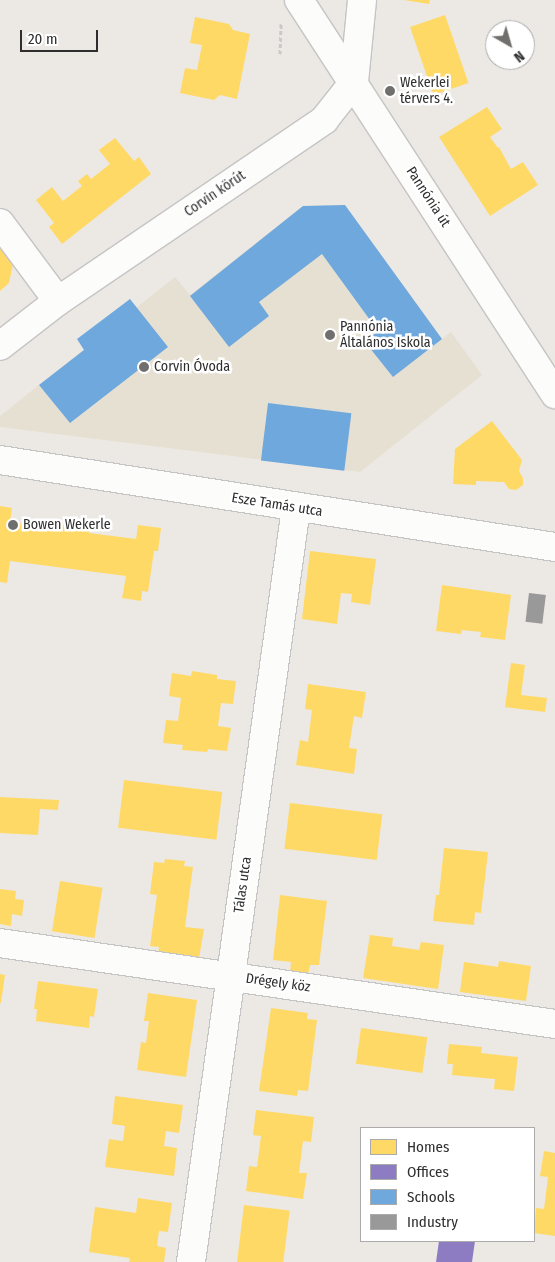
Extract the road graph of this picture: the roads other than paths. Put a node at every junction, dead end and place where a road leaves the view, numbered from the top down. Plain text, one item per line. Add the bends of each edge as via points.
1 (362, 0) edge
2 (290, 9) edge
3 (354, 82) junction
4 (0, 223) edge
5 (58, 301) junction
6 (0, 346) edge
7 (555, 394) edge
8 (0, 460) edge
9 (296, 508) junction
10 (555, 548) edge
11 (0, 943) edge
12 (231, 976) junction
13 (555, 1024) edge
14 (191, 1262) edge

1 - 3 street
2 - 3 street, Pannónia út
3 - 5 street, Corvin körút via 324,120
3 - 7 street, Pannónia út
4 - 5 street
5 - 6 street, Corvin körút
8 - 9 street, Esze Tamás utca
9 - 10 street, Esze Tamás utca
9 - 12 street, Tálas utca
11 - 12 street, Drégely köz
12 - 13 street, Drégely köz
12 - 14 street, Tálas utca

